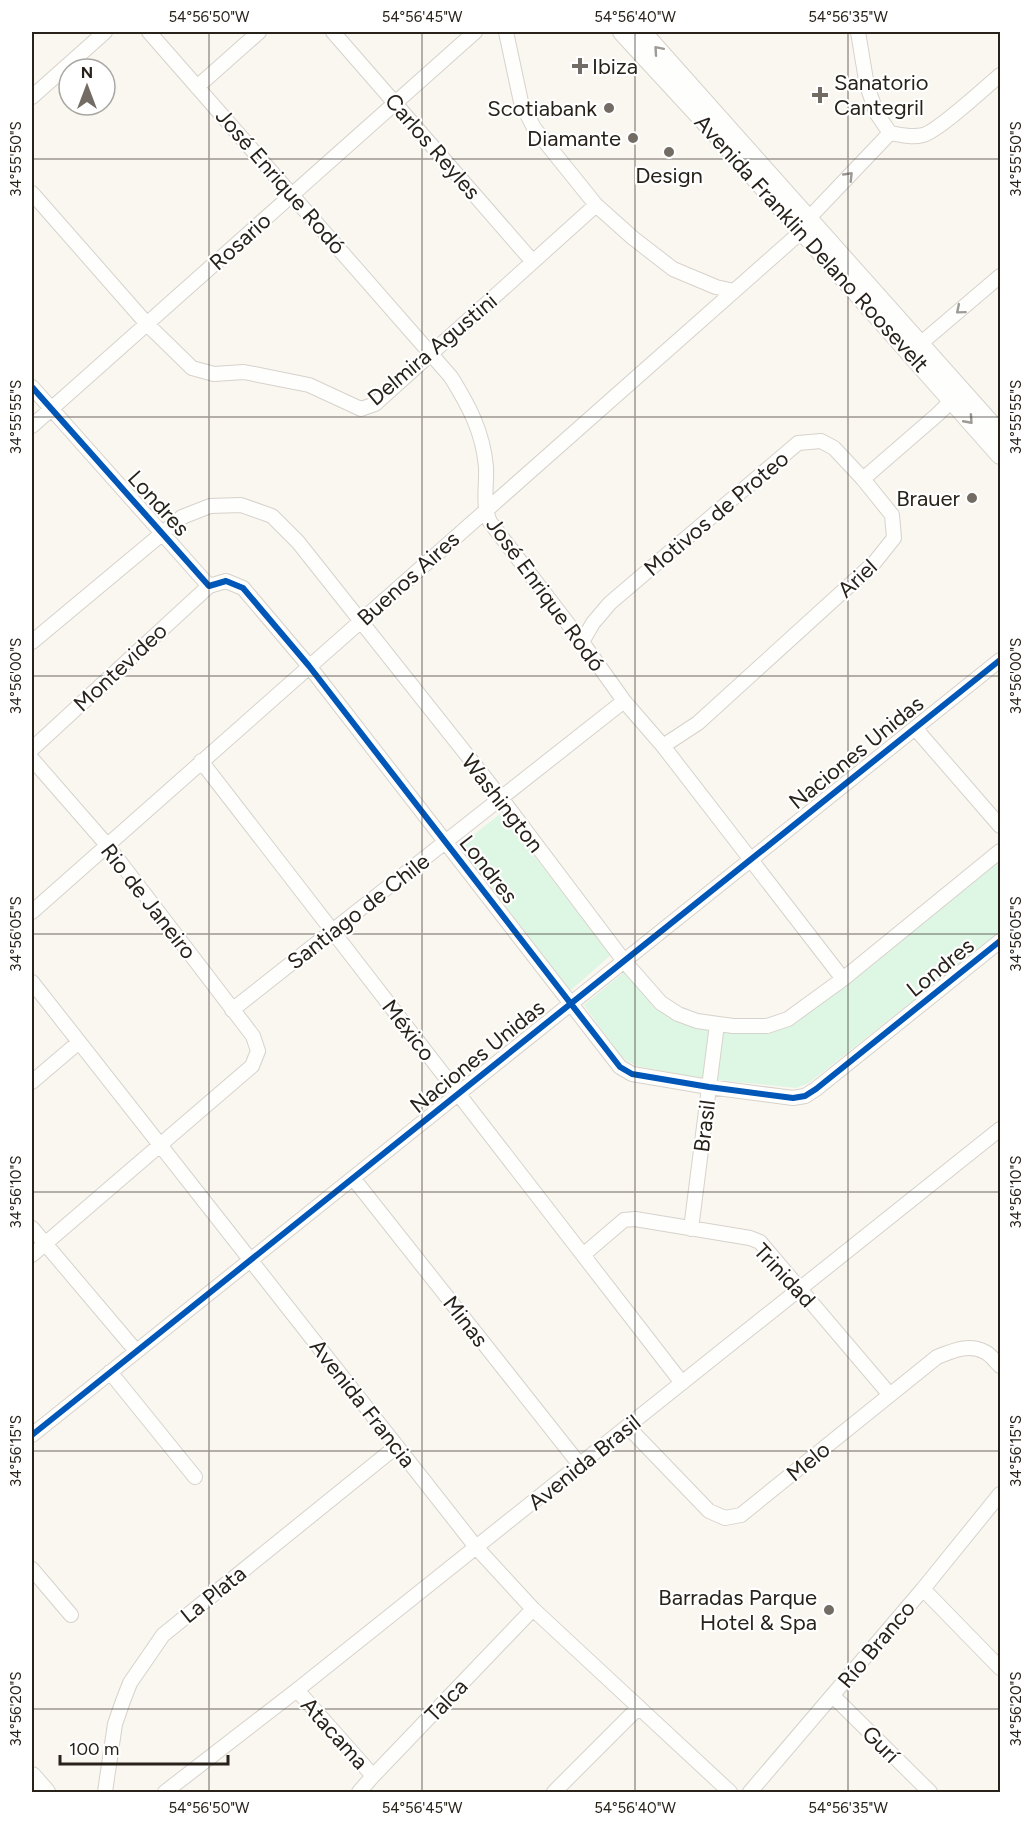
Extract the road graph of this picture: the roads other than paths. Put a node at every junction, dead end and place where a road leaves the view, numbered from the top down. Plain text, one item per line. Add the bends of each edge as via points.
1 (105, 32) edge
2 (149, 32) edge
3 (260, 32) edge
4 (333, 32) edge
5 (476, 32) edge
6 (506, 32) edge
7 (622, 32) edge
8 (642, 32) edge
9 (858, 32) edge
10 (1000, 75) edge
11 (197, 87) junction
12 (32, 97) edge
13 (395, 103) junction
14 (890, 133) junction
15 (32, 193) edge
16 (292, 195) junction
17 (596, 205) junction
18 (805, 225) junction
19 (533, 262) junction
20 (1000, 276) edge
21 (734, 291) junction
22 (147, 324) junction
23 (915, 348) junction
24 (431, 353) junction
25 (32, 387) edge
26 (957, 396) junction
27 (51, 409) junction
28 (32, 426) edge
29 (1000, 434) edge
30 (1000, 455) edge
31 (863, 479) junction
32 (485, 511) junction
33 (162, 534) junction
34 (209, 586) junction
35 (360, 621) junction
36 (32, 642) edge
37 (582, 642) junction
38 (1000, 660) edge
39 (309, 666) junction
40 (624, 701) junction
41 (915, 728) junction
42 (663, 746) junction
43 (32, 749) edge
44 (32, 759) edge
45 (201, 761) junction
46 (501, 798) junction
47 (1000, 826) edge
48 (445, 842) junction
49 (107, 845) junction
50 (1000, 851) edge
51 (751, 859) junction
52 (32, 912) edge
53 (332, 931) junction
54 (1000, 941) edge
55 (624, 961) junction
56 (843, 980) junction
57 (32, 982) edge
58 (571, 1004) junction
59 (232, 1010) junction
60 (717, 1024) junction
61 (79, 1042) junction
62 (32, 1082) edge
63 (709, 1087) junction
64 (458, 1094) junction
65 (1000, 1129) edge
66 (160, 1145) junction
67 (353, 1178) junction
68 (32, 1228) edge
69 (691, 1229) junction
70 (45, 1243) junction
71 (32, 1255) edge
72 (583, 1255) junction
73 (250, 1260) junction
74 (800, 1289) junction
75 (136, 1351) junction
76 (1000, 1366) edge
77 (110, 1372) junction
78 (682, 1383) junction
79 (890, 1395) junction
80 (628, 1427) junction
81 (32, 1435) edge
82 (397, 1446) junction
83 (580, 1465) junction
84 (195, 1477) dead end
85 (1000, 1494) edge
86 (476, 1548) junction
87 (32, 1569) edge
88 (923, 1589) junction
89 (533, 1609) junction
90 (71, 1615) dead end
91 (1000, 1668) edge
92 (297, 1690) junction
93 (833, 1696) junction
94 (639, 1707) junction
95 (32, 1776) edge
96 (373, 1776) junction
97 (46, 1792) edge
98 (105, 1792) edge
99 (165, 1792) edge
100 (359, 1792) edge
101 (554, 1792) edge
102 (730, 1792) edge
103 (750, 1792) edge
104 (930, 1792) edge

1 - 12 street
2 - 11 street, José Enrique Rodó
3 - 11 street
4 - 13 street, Carlos Reyles
5 - 13 street, Rosario
6 - 17 street via 521,102 534,128
7 - 18 main road, Avenida Franklin Delano Roosevelt
18 -> 8 main road, Avenida Franklin Delano Roosevelt
9 - 14 street via 867,86 877,114
10 - 14 street via 926,135
11 - 16 street, José Enrique Rodó
13 - 16 street, Rosario
13 - 19 street, Carlos Reyles
18 -> 14 street, Buenos Aires
15 - 22 street, Delmira Agustini
16 - 22 street, Rosario
16 - 24 street, José Enrique Rodó
17 - 19 street, Delmira Agustini
17 - 21 street via 673,269
18 - 21 street, Buenos Aires
18 - 23 main road, Avenida Franklin Delano Roosevelt
19 - 24 street, Delmira Agustini
20 -> 23 street
21 - 32 street, Buenos Aires
22 - 24 street, Delmira Agustini via 192,368 213,374 244,372 309,385 361,409 375,404
22 - 27 street, Rosario
23 - 26 main road, Avenida Franklin Delano Roosevelt
24 - 32 street, José Enrique Rodó via 471,409 483,446
25 - 27 street, Londres
26 - 29 main road, Avenida Franklin Delano Roosevelt
26 -> 30 main road, Avenida Franklin Delano Roosevelt
26 - 31 street
27 - 28 street, Rosario
27 - 33 street, Londres
31 - 37 street, Motivos de Proteo via 834,448 820,441 798,443 610,603
31 - 42 street, Ariel via 892,515 894,538 890,546 698,723
32 - 35 street, Buenos Aires
32 - 37 street, José Enrique Rodó via 489,522
33 - 34 street, Londres
33 - 35 street, Washington via 182,517 210,506 241,505 272,516 298,542
33 - 36 street, Washington
34 - 39 street, Londres via 226,581 243,588
34 - 43 street, Montevideo
35 - 39 street, Buenos Aires
35 - 46 street, Washington
37 - 40 street, José Enrique Rodó
38 - 41 street, Naciones Unidas
39 - 45 street, Buenos Aires
39 - 48 street, Londres
40 - 42 street, José Enrique Rodó
40 - 46 street, Santiago de Chile
41 - 47 street
41 - 51 street, Naciones Unidas
42 - 51 street, José Enrique Rodó
44 - 49 street, Rio de Janeiro
45 - 49 street, Buenos Aires
45 - 53 street, México
46 - 48 street, Santiago de Chile
46 - 55 street, Washington
48 - 53 street, Santiago de Chile
48 - 58 street, Londres
49 - 52 street, Buenos Aires
49 - 59 street, Rio de Janeiro
50 - 56 street, Washington
51 - 55 street, Naciones Unidas
51 - 56 street, José Enrique Rodó
53 - 59 street, Santiago de Chile
53 - 64 street, México
54 - 63 street, Londres via 805,1096 793,1098
55 - 58 street, Naciones Unidas
55 - 60 street, Washington via 661,1003 678,1014
56 - 60 street, Washington via 789,1019 767,1026
57 - 61 street, Avenida Francia
58 - 63 street, Londres via 620,1066 632,1074
58 - 64 street, Naciones Unidas
59 - 66 street, Rio de Janeiro via 253,1036 258,1050 252,1066
60 - 63 street, Brasil
61 - 62 street
61 - 66 street, Avenida Francia
63 - 69 street, Brasil
64 - 67 street, Naciones Unidas
64 - 72 street, México
65 - 74 street, Avenida Brasil
66 - 70 street
66 - 73 street, Avenida Francia
67 - 73 street, Naciones Unidas
67 - 83 street, Minas
68 - 70 street
69 - 72 street, Trinidad via 624,1220
69 - 74 street, Trinidad via 760,1242
70 - 71 street
70 - 75 street
72 - 78 street, México
73 - 75 street, Naciones Unidas
73 - 82 street, Avenida Francia
74 - 78 street, Avenida Brasil
74 - 79 street, Trinidad
75 - 77 street, Naciones Unidas
76 - 79 street, Melo via 985,1352 955,1350 937,1357
77 - 81 street, Naciones Unidas
77 - 84 street
78 - 80 street, Avenida Brasil
79 - 80 street, Melo via 741,1515 725,1518 709,1511
80 - 83 street, Avenida Brasil
82 - 86 street, Avenida Francia
82 - 98 street, La Plata via 163,1635 130,1683 123,1701
83 - 86 street, Avenida Brasil
85 - 88 street, Río Branco
86 - 89 street, Avenida Francia
86 - 92 street, Avenida Brasil
87 - 90 street
88 - 91 street
88 - 93 street, Río Branco
89 - 94 street, Avenida Francia
89 - 96 street, Talca
92 - 96 street, Atacama
92 - 99 street, Avenida Brasil
93 - 103 street, Río Branco
93 - 104 street, Gurí
94 - 101 street
94 - 102 street, Avenida Francia
95 - 97 main road
96 - 100 street, Talca

